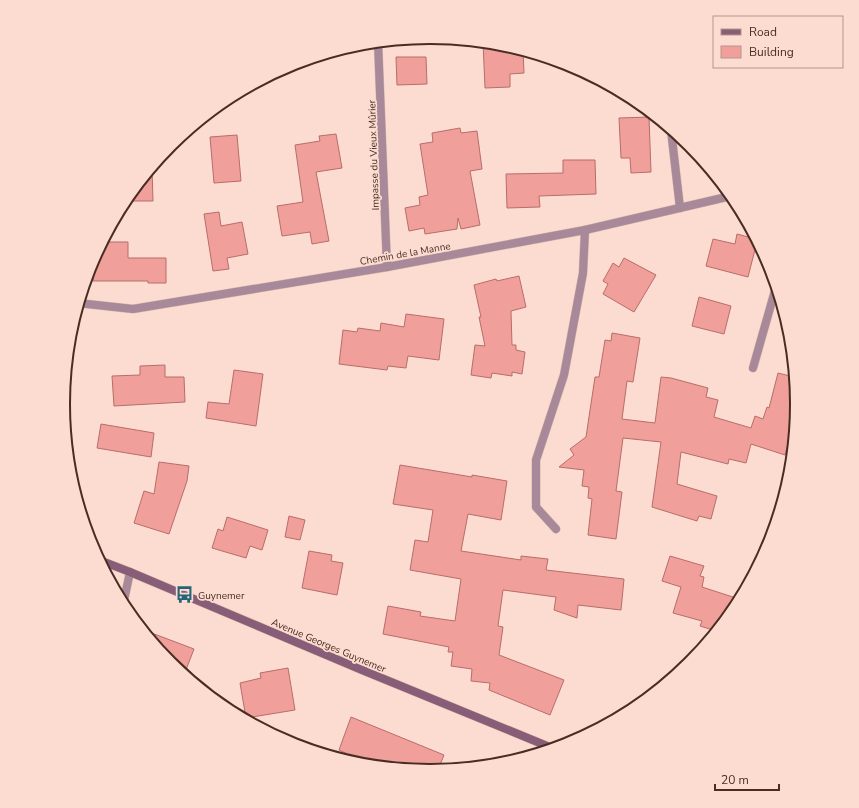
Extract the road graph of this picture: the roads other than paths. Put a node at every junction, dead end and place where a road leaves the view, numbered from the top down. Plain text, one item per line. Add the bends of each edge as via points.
1 (378, 48) edge
2 (673, 139) edge
3 (724, 198) edge
4 (680, 208) junction
5 (585, 230) junction
6 (387, 267) junction
7 (773, 297) edge
8 (84, 304) edge
9 (752, 368) dead end
10 (556, 529) dead end
11 (107, 563) edge
12 (130, 572) junction
13 (125, 596) edge
14 (545, 745) edge

1 - 6 street, Impasse du Vieux Mûrier
2 - 4 street
3 - 4 street, Chemin de la Manne
4 - 5 street, Chemin de la Manne
5 - 6 street, Chemin de la Manne
5 - 10 street via 583,274 564,375 536,460 536,507
6 - 8 street, Chemin de la Manne via 132,309
7 - 9 street
11 - 12 main road, Avenue Georges Guynemer
12 - 13 street
12 - 14 main road, Avenue Georges Guynemer

